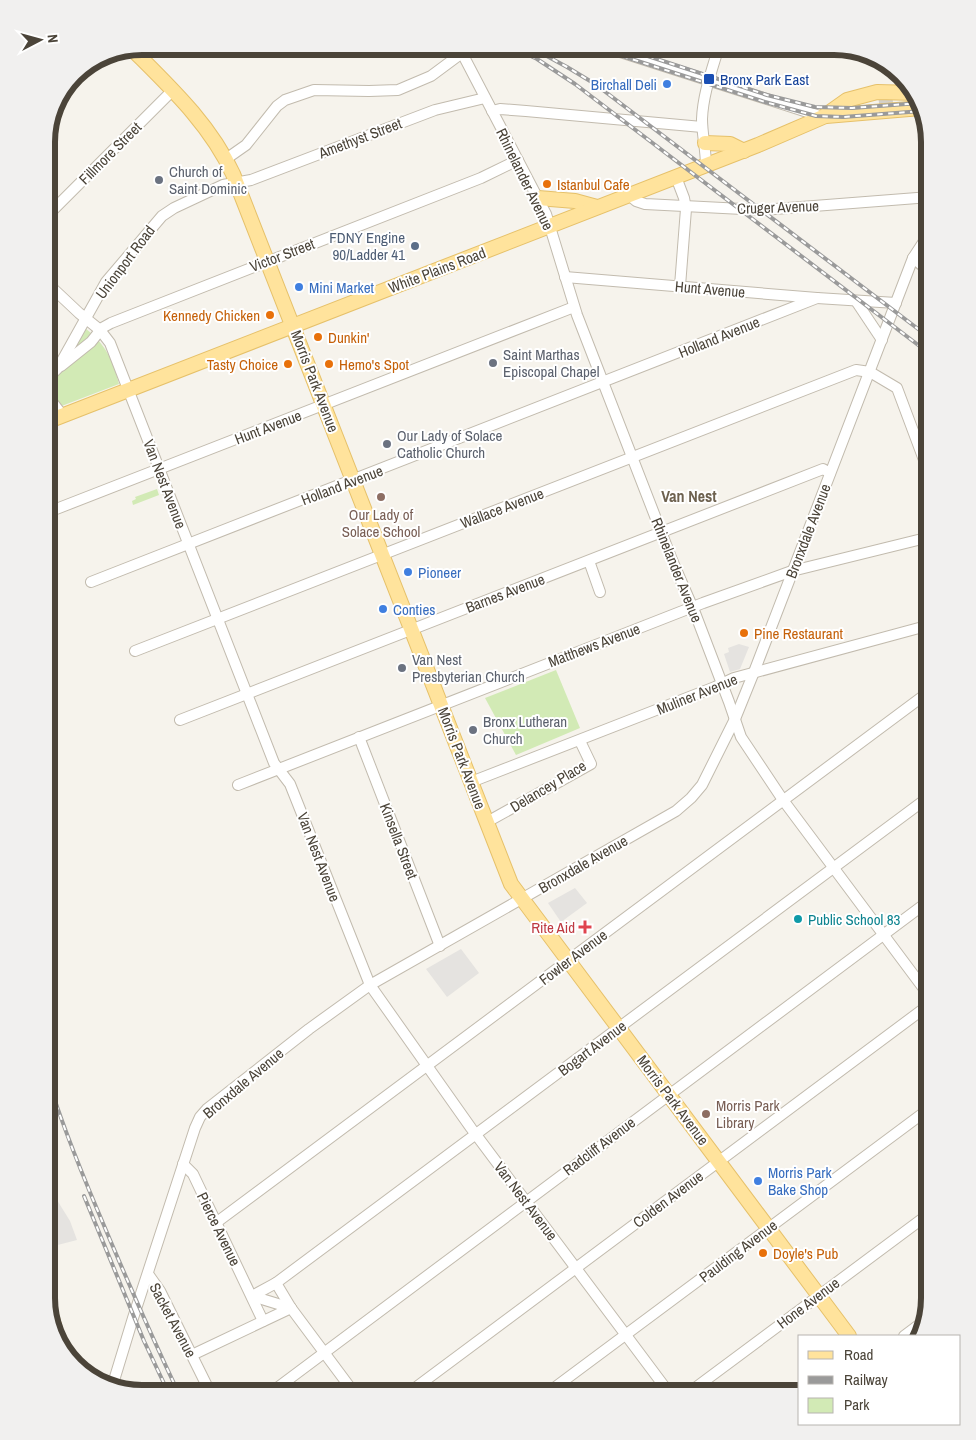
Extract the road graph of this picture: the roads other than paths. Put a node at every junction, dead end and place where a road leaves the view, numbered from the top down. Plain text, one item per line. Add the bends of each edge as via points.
1 (138, 55) edge
2 (459, 55) edge
3 (463, 55) edge
4 (630, 55) edge
5 (716, 55) edge
6 (709, 80) junction
7 (173, 90) junction
8 (905, 93) edge
9 (485, 98) junction
10 (910, 99) edge
11 (900, 101) tunnel mouth
12 (879, 103) tunnel mouth
13 (914, 108) edge
14 (492, 111) junction
15 (827, 114) junction
16 (702, 127) junction
17 (705, 143) junction
18 (744, 151) junction
19 (226, 159) junction
20 (518, 160) junction
21 (706, 166) junction
22 (676, 177) junction
23 (237, 182) junction
24 (629, 195) junction
25 (538, 198) junction
26 (921, 198) edge
27 (686, 206) junction
28 (598, 207) junction
29 (55, 208) edge
30 (550, 226) junction
31 (921, 246) edge
32 (913, 258) junction
33 (268, 260) junction
34 (921, 265) edge
35 (565, 277) junction
36 (680, 286) junction
37 (55, 290) edge
38 (817, 298) junction
39 (856, 301) junction
40 (896, 303) junction
41 (574, 308) junction
42 (86, 319) junction
43 (293, 326) junction
44 (100, 330) junction
45 (882, 340) junction
46 (58, 368) junction
47 (55, 371) edge
48 (870, 372) junction
49 (603, 383) junction
50 (128, 390) junction
51 (324, 405) junction
52 (55, 406) edge
53 (63, 416) junction
54 (55, 419) edge
55 (921, 452) edge
56 (632, 458) junction
57 (159, 469) junction
58 (830, 472) junction
59 (354, 480) junction
60 (55, 509) edge
61 (661, 532) junction
62 (921, 539) edge
63 (188, 544) junction
64 (382, 555) junction
65 (588, 561) junction
66 (792, 571) junction
67 (91, 582) dead end
68 (600, 592) dead end
69 (692, 606) junction
70 (218, 619) junction
71 (921, 627) edge
72 (412, 630) junction
73 (135, 651) dead end
74 (754, 672) junction
75 (722, 684) junction
76 (247, 694) junction
77 (921, 699) edge
78 (441, 705) junction
79 (735, 719) junction
80 (180, 720) dead end
81 (358, 737) junction
82 (580, 741) junction
83 (278, 769) junction
84 (471, 782) junction
85 (238, 785) dead end
86 (783, 800) junction
87 (921, 803) edge
88 (487, 822) junction
89 (833, 868) junction
90 (523, 899) junction
91 (921, 907) edge
92 (883, 935) junction
93 (440, 946) junction
94 (569, 960) junction
95 (370, 985) junction
96 (921, 985) edge
97 (921, 1011) edge
98 (619, 1027) junction
99 (426, 1066) junction
100 (669, 1094) junction
101 (921, 1115) edge
102 (476, 1134) junction
103 (719, 1161) junction
104 (183, 1164) junction
105 (526, 1201) junction
106 (921, 1219) edge
107 (216, 1222) junction
108 (769, 1228) junction
109 (576, 1267) junction
110 (148, 1274) junction
111 (276, 1283) junction
112 (819, 1295) junction
113 (252, 1296) junction
114 (290, 1308) junction
115 (263, 1321) junction
116 (916, 1327) edge
117 (626, 1334) junction
118 (848, 1335) edge
119 (905, 1335) edge
120 (324, 1351) junction
121 (192, 1355) junction
122 (114, 1380) edge
123 (207, 1385) edge
124 (281, 1385) edge
125 (349, 1385) edge
126 (419, 1385) edge
127 (558, 1385) edge
128 (663, 1385) edge
129 (699, 1385) edge

1 - 7 main road, Morris Park Avenue
2 - 19 street, Rhinelander Avenue via 431,76 398,90 314,90 285,100 246,146
3 - 9 street, Rhinelander Avenue
4 - 6 street
5 - 6 street
6 - 15 street
6 - 16 street
7 - 19 main road, Morris Park Avenue via 205,126
7 - 29 street, Fillmore Street
8 - 15 main road, White Plains Road via 868,93 847,100
9 - 14 street, Rhinelander Avenue
9 - 23 street, Amethyst Street via 435,110 251,180
10 - 11 main road
12 - 15 main road, White Plains Road via 856,104
13 - 15 main road, White Plains Road
14 - 16 street via 500,109
14 - 20 street, Rhinelander Avenue
15 - 18 main road, White Plains Road
16 - 17 street
17 - 18 main road via 730,144
17 - 21 street
18 - 21 main road, White Plains Road
19 - 23 main road, Morris Park Avenue
20 - 25 street, Rhinelander Avenue
20 - 33 street, Victor Street via 481,178
21 - 22 main road, White Plains Road
22 - 24 main road, White Plains Road
22 - 27 street
23 - 33 main road, Morris Park Avenue
23 - 42 street, Unionport Road via 223,185 162,216 110,277
24 - 27 street, Cruger Avenue via 641,203
24 - 28 main road, White Plains Road
25 - 28 main road
25 - 30 street, Rhinelander Avenue
26 - 27 street, Cruger Avenue via 762,210
27 - 36 street
28 - 30 main road, White Plains Road
30 - 35 street, Rhinelander Avenue
30 - 43 main road, White Plains Road
31 - 32 street, Bronxdale Avenue
32 - 34 street
32 - 40 street, Bronxdale Avenue
33 - 43 main road, Morris Park Avenue
33 - 44 street, Victor Street via 111,322
35 - 36 street, Hunt Avenue
35 - 41 street, Rhinelander Avenue
36 - 38 street, Hunt Avenue
37 - 42 street, Van Nest Avenue
38 - 39 street, Hunt Avenue
38 - 49 street, Holland Avenue
39 - 40 street, Hunt Avenue
39 - 45 street
40 - 45 street, Bronxdale Avenue
41 - 49 street, Rhinelander Avenue
41 - 51 street, Hunt Avenue
42 - 44 street, Van Nest Avenue
42 - 46 street, Unionport Road
43 - 50 main road, White Plains Road
43 - 51 main road, Morris Park Avenue
44 - 46 street, Victor Street via 91,342
44 - 50 street, Van Nest Avenue via 110,343
45 - 48 street, Bronxdale Avenue
46 - 47 street, Unionport Road
48 - 55 street via 897,388
48 - 56 street, Wallace Avenue via 856,370
48 - 58 street, Bronxdale Avenue
49 - 56 street, Rhinelander Avenue
49 - 59 street, Holland Avenue
50 - 53 main road, White Plains Road
50 - 57 street, Van Nest Avenue
51 - 57 street, Hunt Avenue
51 - 59 main road, Morris Park Avenue
52 - 53 street
53 - 54 main road, White Plains Road
56 - 61 street, Rhinelander Avenue
56 - 64 street, Wallace Avenue
57 - 60 street, Hunt Avenue
57 - 63 street, Van Nest Avenue
58 - 61 street, Barnes Avenue via 823,469
58 - 66 street, Bronxdale Avenue
59 - 63 street, Holland Avenue
59 - 64 main road, Morris Park Avenue
61 - 65 street, Barnes Avenue
61 - 69 street, Rhinelander Avenue
62 - 66 street, Matthews Avenue
63 - 67 street, Holland Avenue
63 - 70 street, Van Nest Avenue
64 - 70 street, Wallace Avenue
64 - 72 main road, Morris Park Avenue
65 - 68 street
65 - 72 street, Barnes Avenue
66 - 69 street, Matthews Avenue
66 - 74 street, Bronxdale Avenue
69 - 75 street, Rhinelander Avenue
69 - 78 street, Matthews Avenue
70 - 73 street, Wallace Avenue
70 - 76 street, Van Nest Avenue
71 - 74 street, Muliner Avenue
72 - 76 street, Barnes Avenue
72 - 78 main road, Morris Park Avenue
74 - 75 street, Muliner Avenue
74 - 79 street, Bronxdale Avenue
75 - 79 street, Rhinelander Avenue
75 - 82 street, Muliner Avenue
76 - 80 street, Barnes Avenue
76 - 83 street, Van Nest Avenue
77 - 86 street, Fowler Avenue
78 - 81 street, Matthews Avenue
78 - 84 main road, Morris Park Avenue
79 - 86 street, Rhinelander Avenue via 744,745
79 - 90 street, Bronxdale Avenue via 702,785 676,811
81 - 83 street, Matthews Avenue
81 - 93 street, Kinsella Street
82 - 84 street, Muliner Avenue
82 - 88 street, Delancey Place via 591,764
83 - 85 street, Matthews Avenue
83 - 95 street, Van Nest Avenue via 292,786
84 - 88 main road, Morris Park Avenue
86 - 89 street, Rhinelander Avenue
86 - 94 street, Fowler Avenue
87 - 89 street, Bogart Avenue
88 - 90 main road, Morris Park Avenue via 507,875
89 - 92 street, Rhinelander Avenue
89 - 98 street, Bogart Avenue
90 - 93 street, Bronxdale Avenue
90 - 94 main road, Morris Park Avenue
91 - 92 street, Radcliff Avenue
92 - 96 street, Rhinelander Avenue
92 - 100 street, Radcliff Avenue
93 - 95 street, Bronxdale Avenue
94 - 98 main road, Morris Park Avenue
94 - 99 street, Fowler Avenue
95 - 99 street, Van Nest Avenue
95 - 104 street, Bronxdale Avenue via 207,1109 197,1123
97 - 103 street, Colden Avenue
98 - 100 main road, Morris Park Avenue
98 - 102 street, Bogart Avenue
99 - 102 street, Van Nest Avenue
99 - 107 street, Fowler Avenue
100 - 103 main road, Morris Park Avenue
100 - 105 street, Radcliff Avenue
101 - 108 street, Paulding Avenue
102 - 105 street, Van Nest Avenue
102 - 111 street, Bogart Avenue
103 - 108 main road, Morris Park Avenue
103 - 109 street, Colden Avenue
104 - 107 street, Pierce Avenue via 193,1174
104 - 110 street, Bronxdale Avenue
105 - 109 street, Van Nest Avenue
105 - 120 street, Radcliff Avenue
106 - 112 street, Hone Avenue
107 - 113 street, Pierce Avenue
108 - 112 main road, Morris Park Avenue
108 - 117 street, Paulding Avenue
109 - 117 street, Van Nest Avenue
109 - 126 street, Colden Avenue
110 - 121 street, Sacket Avenue
110 - 122 street, Bronxdale Avenue
111 - 113 street, Bogart Avenue
111 - 114 street
112 - 118 main road, Morris Park Avenue
112 - 129 street, Hone Avenue
113 - 114 street
113 - 115 street, Pierce Avenue
114 - 115 street
114 - 120 street
115 - 121 street
116 - 119 street
117 - 127 street, Paulding Avenue
117 - 128 street, Van Nest Avenue
120 - 124 street, Radcliff Avenue
120 - 125 street
121 - 123 street, Sacket Avenue

